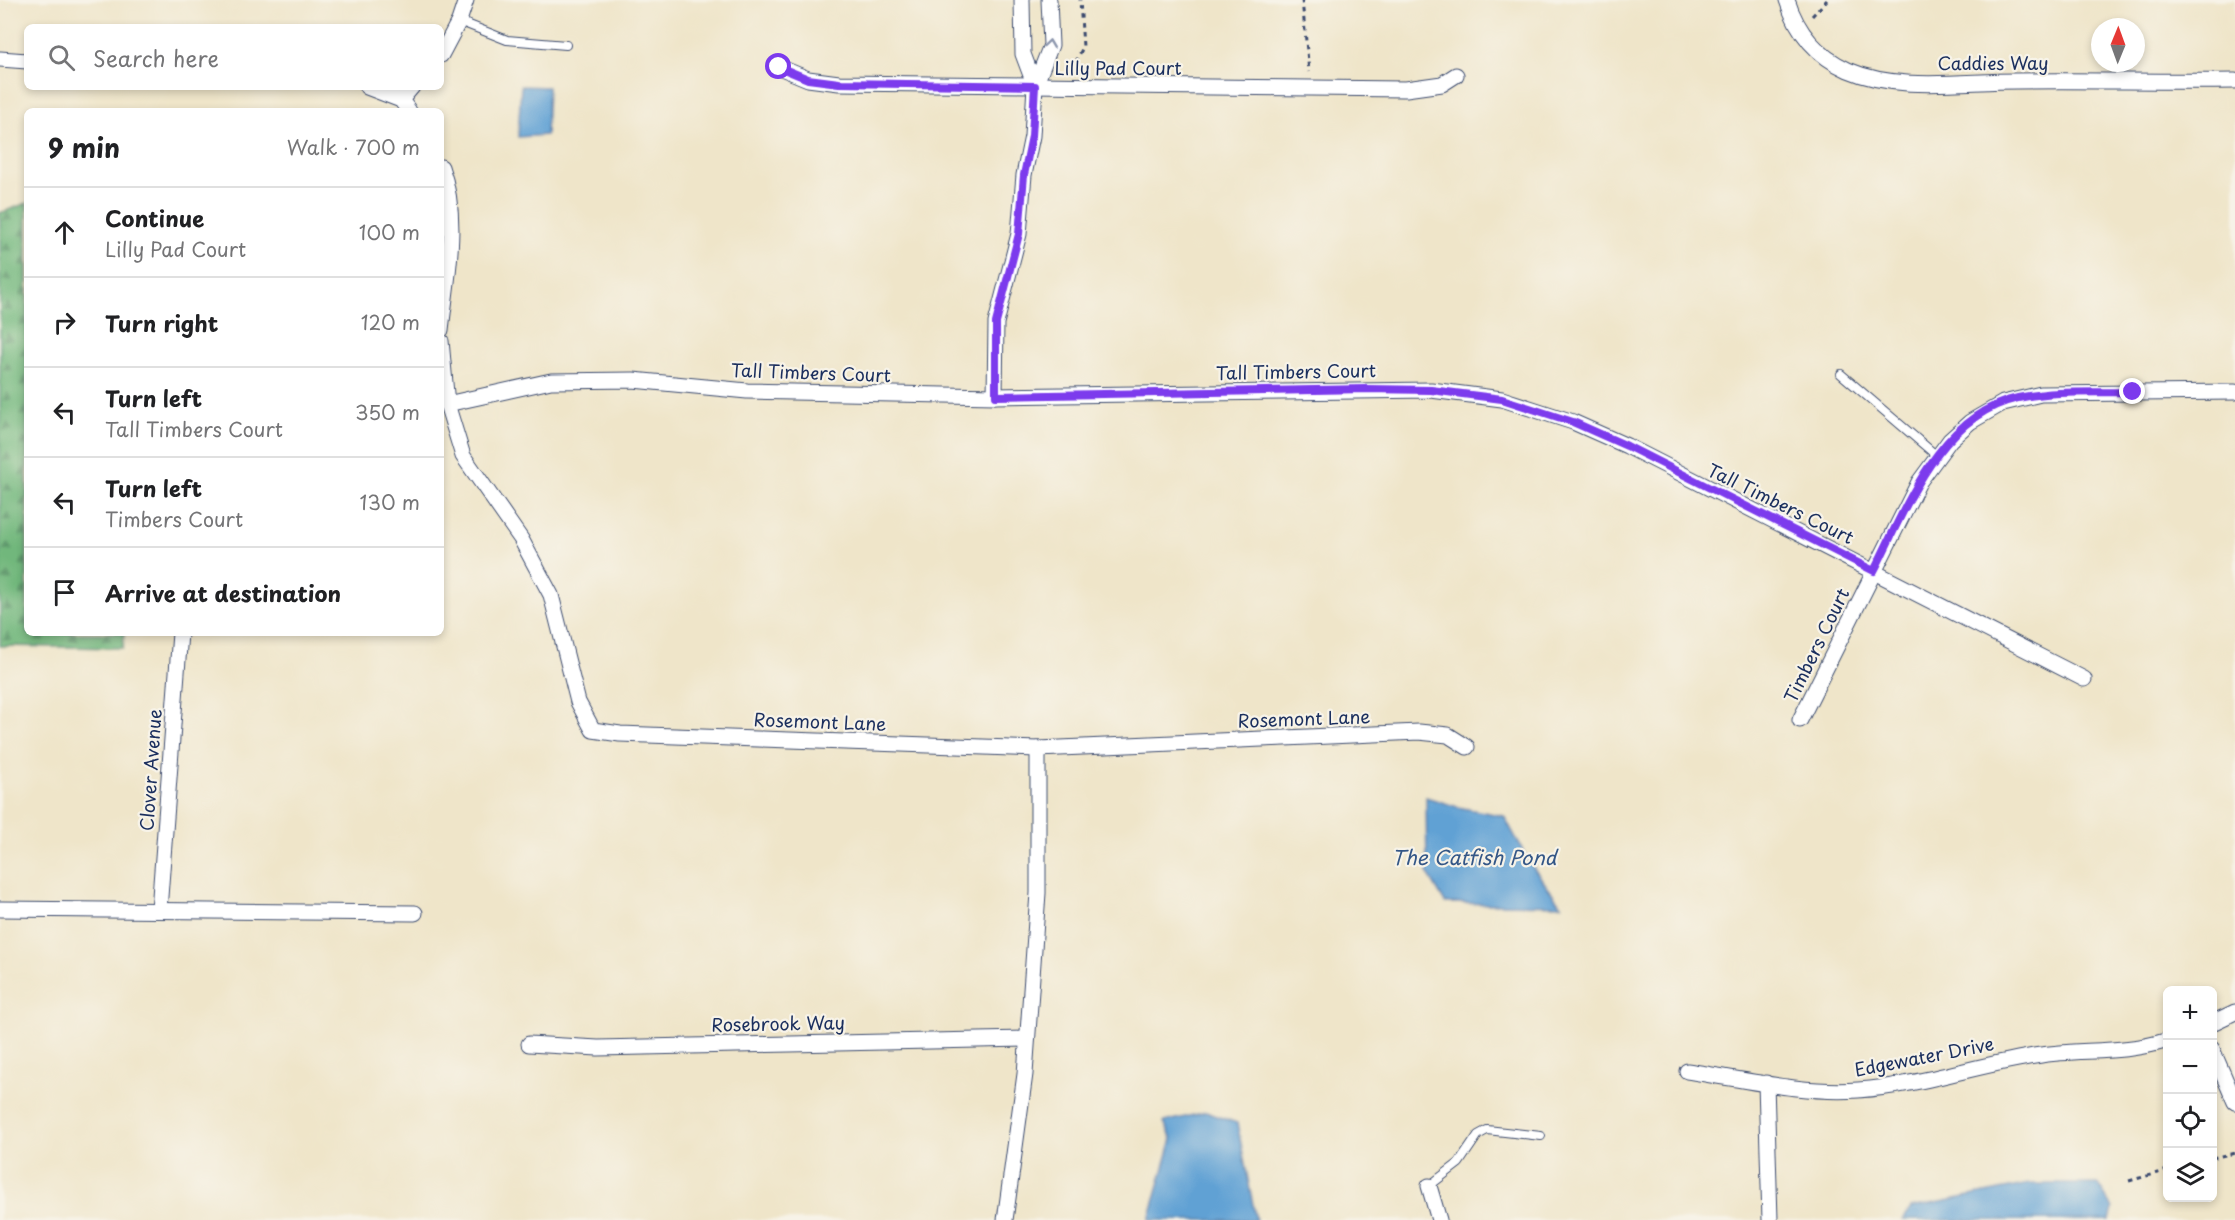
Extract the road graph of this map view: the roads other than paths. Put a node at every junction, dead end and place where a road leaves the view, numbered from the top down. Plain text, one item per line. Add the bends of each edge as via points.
1 (466, 0) edge
2 (1022, 0) edge
3 (1048, 0) edge
4 (1788, 0) edge
5 (459, 21) junction
6 (566, 45) dead end
7 (444, 49) edge
8 (0, 59) edge
9 (24, 61) edge
10 (779, 67) dead end
11 (1456, 75) dead end
12 (2235, 81) edge
13 (1035, 86) junction
14 (374, 90) edge
15 (411, 90) edge
16 (405, 105) edge
17 (444, 175) edge
18 (444, 303) edge
19 (444, 372) edge
20 (1841, 374) dead end
21 (2235, 392) edge
22 (996, 396) junction
23 (447, 404) junction
24 (1937, 456) junction
25 (1874, 571) junction
26 (180, 636) edge
27 (2084, 679) dead end
28 (1800, 720) dead end
29 (1467, 747) dead end
30 (1038, 749) junction
31 (0, 909) edge
32 (159, 910) junction
33 (415, 913) dead end
34 (2235, 1012) edge
35 (2217, 1021) edge
36 (1027, 1039) junction
37 (2163, 1041) edge
38 (529, 1044) dead end
39 (2217, 1061) edge
40 (1687, 1071) dead end
41 (1766, 1083) junction
42 (2235, 1102) edge
43 (1541, 1136) dead end
44 (1428, 1186) joint
45 (1005, 1220) edge
46 (1439, 1220) edge
47 (1770, 1220) edge

1 - 5 street
2 - 13 street via 1023,54
13 -> 3 street via 1051,45
4 - 12 street, Caddies Way via 1800,29 1816,50 1849,70 1873,78 1925,82
5 - 6 lane via 507,40
5 - 7 street
8 - 9 street
10 - 13 street, Lilly Pad Court via 808,79 839,83
11 - 13 street, Lilly Pad Court via 1442,84 1406,89
13 - 22 street via 1019,234 996,323
14 - 16 street
15 - 16 street
17 - 18 street via 449,188 452,230
19 - 23 street, Rosemont Lane
20 - 24 lane
21 - 24 street, Timbers Court via 2042,394 2016,398 1970,422
22 - 23 street, Tall Timbers Court via 747,391 633,380 550,381
22 - 25 street, Tall Timbers Court via 1366,389 1431,390 1502,399 1573,422 1627,446
23 - 30 street, Rosemont Lane via 463,456 521,539 551,595 578,702 593,730
24 - 25 street, Timbers Court via 1919,482
25 - 27 street, Tall Timbers Court
25 - 28 street, Timbers Court
26 - 32 street, Clover Avenue
29 - 30 street, Rosemont Lane via 1448,735 1419,732
30 - 36 street via 1038,892
31 - 32 street
32 - 33 street
34 - 35 street
36 - 38 street, Rosebrook Way via 598,1048
36 - 45 street
37 - 41 street, Edgewater Drive via 2114,1051 1997,1061 1882,1088 1817,1089
39 - 42 street
40 - 41 street, Edgewater Drive
41 - 47 street
43 - 44 lane via 1487,1130 1478,1135 1459,1163
44 - 46 street

